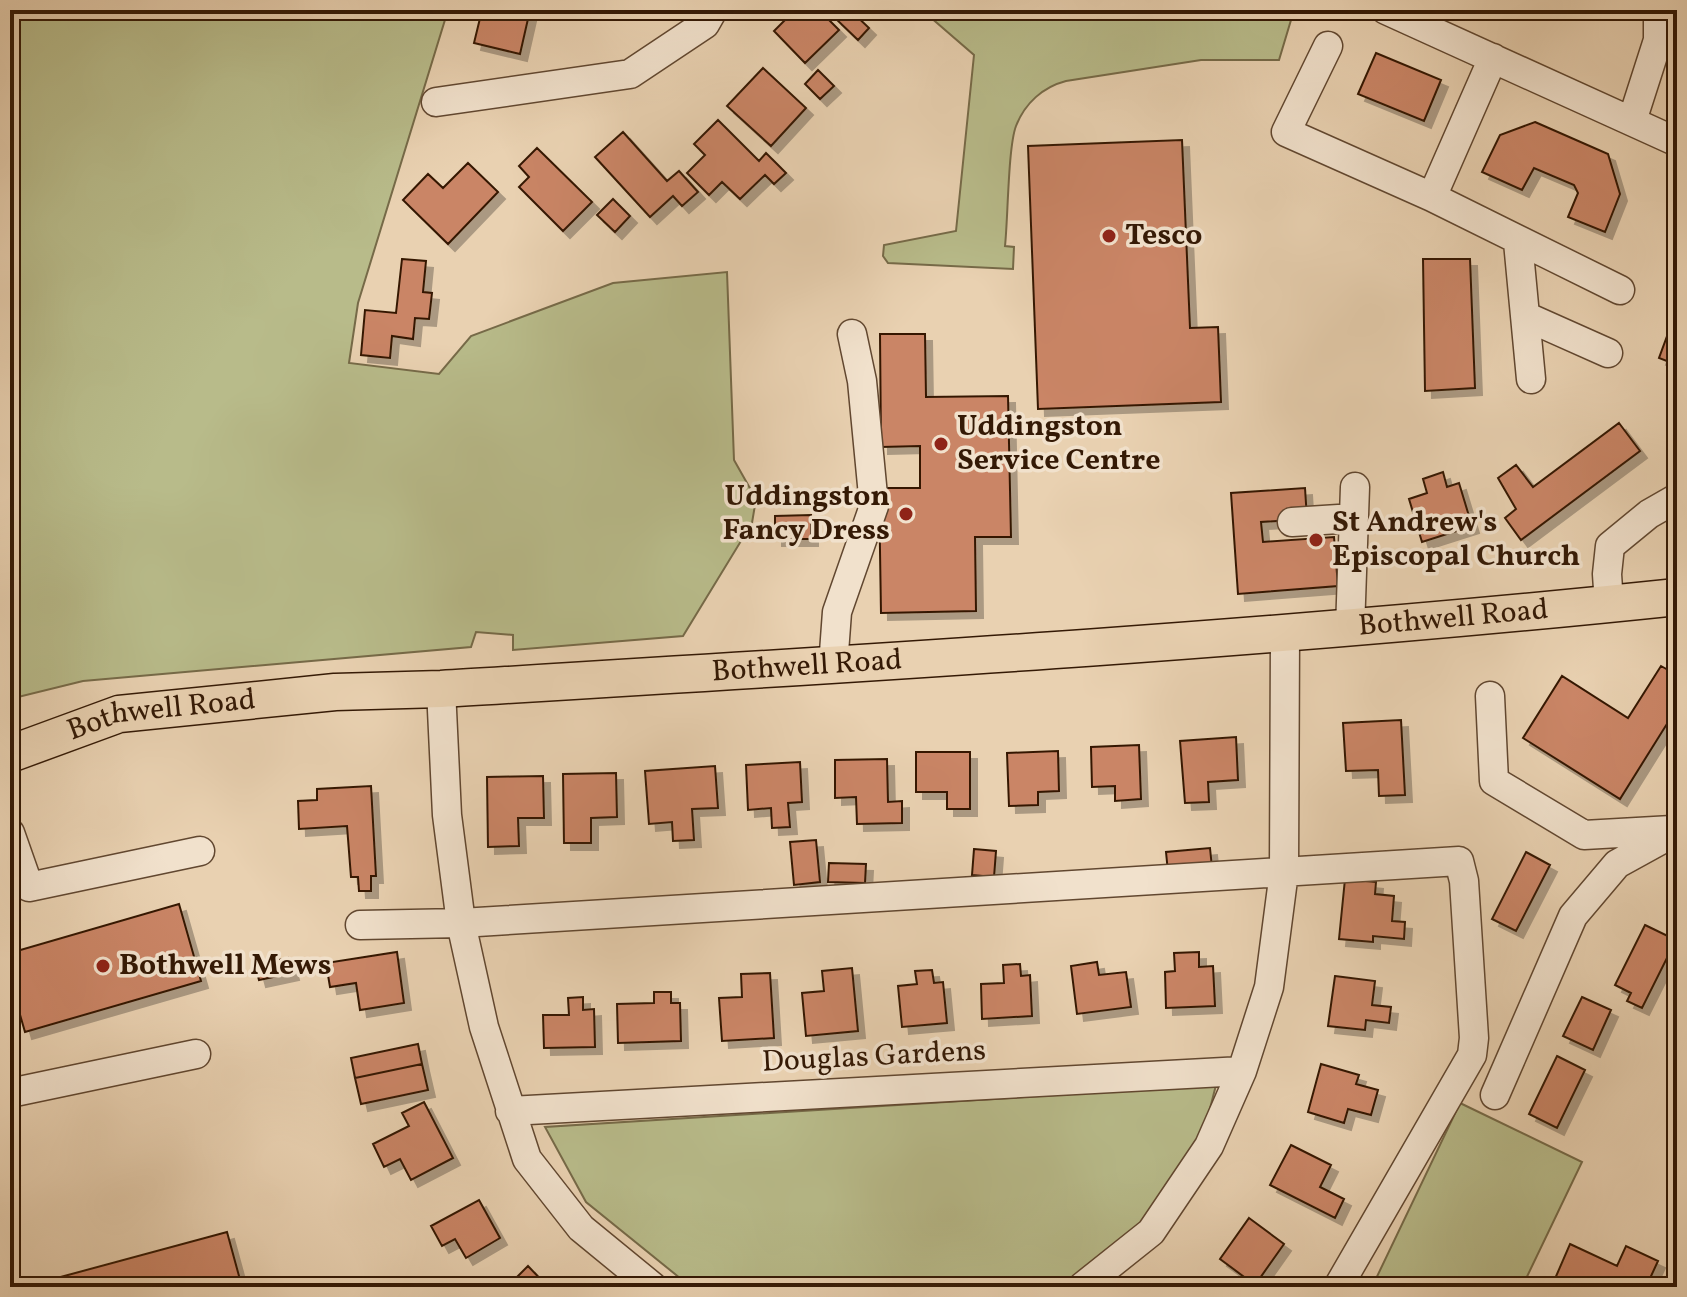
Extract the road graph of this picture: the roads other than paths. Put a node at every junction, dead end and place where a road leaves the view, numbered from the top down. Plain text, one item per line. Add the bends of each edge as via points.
1 (713, 10) edge
2 (1386, 10) edge
3 (1658, 10) edge
4 (1328, 46) dead end
5 (1493, 58) junction
6 (436, 102) dead end
7 (1632, 121) junction
8 (1677, 142) edge
9 (1432, 197) junction
10 (1518, 242) junction
11 (1620, 290) dead end
12 (1525, 316) junction
13 (852, 334) dead end
14 (1608, 353) dead end
15 (1531, 379) dead end
16 (1355, 487) dead end
17 (1677, 498) edge
18 (1354, 518) junction
19 (1292, 522) dead end
20 (1677, 597) edge
21 (1609, 604) junction
22 (1350, 629) junction
23 (1285, 634) junction
24 (833, 666) junction
25 (441, 689) junction
26 (1490, 696) dead end
27 (10, 754) edge
28 (1677, 830) edge
29 (10, 833) edge
30 (200, 851) dead end
31 (1284, 872) junction
32 (461, 923) junction
33 (360, 925) dead end
34 (196, 1054) dead end
35 (1242, 1071) junction
36 (10, 1093) edge
37 (1495, 1095) dead end
38 (510, 1111) junction
39 (653, 1287) edge
40 (1082, 1287) edge
41 (1338, 1287) edge

1 - 6 street via 705,24 630,74
2 - 5 street
3 - 7 street via 1658,40
4 - 9 street via 1286,132
5 - 7 street
5 - 9 street
7 - 8 street
9 - 10 street
10 - 11 street
10 - 12 street
12 - 14 street
12 - 15 street
13 - 24 street via 874,506 837,612
16 - 18 street
17 - 21 street via 1610,546
18 - 19 street
18 - 22 street
20 - 21 main road, Bothwell Road
21 - 22 main road, Bothwell Road
22 - 23 main road, Bothwell Road
23 - 24 main road, Bothwell Road
23 - 31 street
24 - 25 main road, Bothwell Road
25 - 27 main road, Bothwell Road via 335,692 119,714
25 - 32 street via 447,815
26 - 28 street via 1494,781 1584,835
28 - 37 street via 1617,864 1573,916
29 - 30 street via 29,887
31 - 32 street
31 - 35 street via 1269,987
31 - 41 street via 1453,860 1463,871 1472,1055
32 - 33 street
32 - 38 street
34 - 36 street
35 - 38 street, Douglas Gardens
35 - 40 street via 1209,1146 1151,1232
38 - 39 street via 527,1159 581,1228

